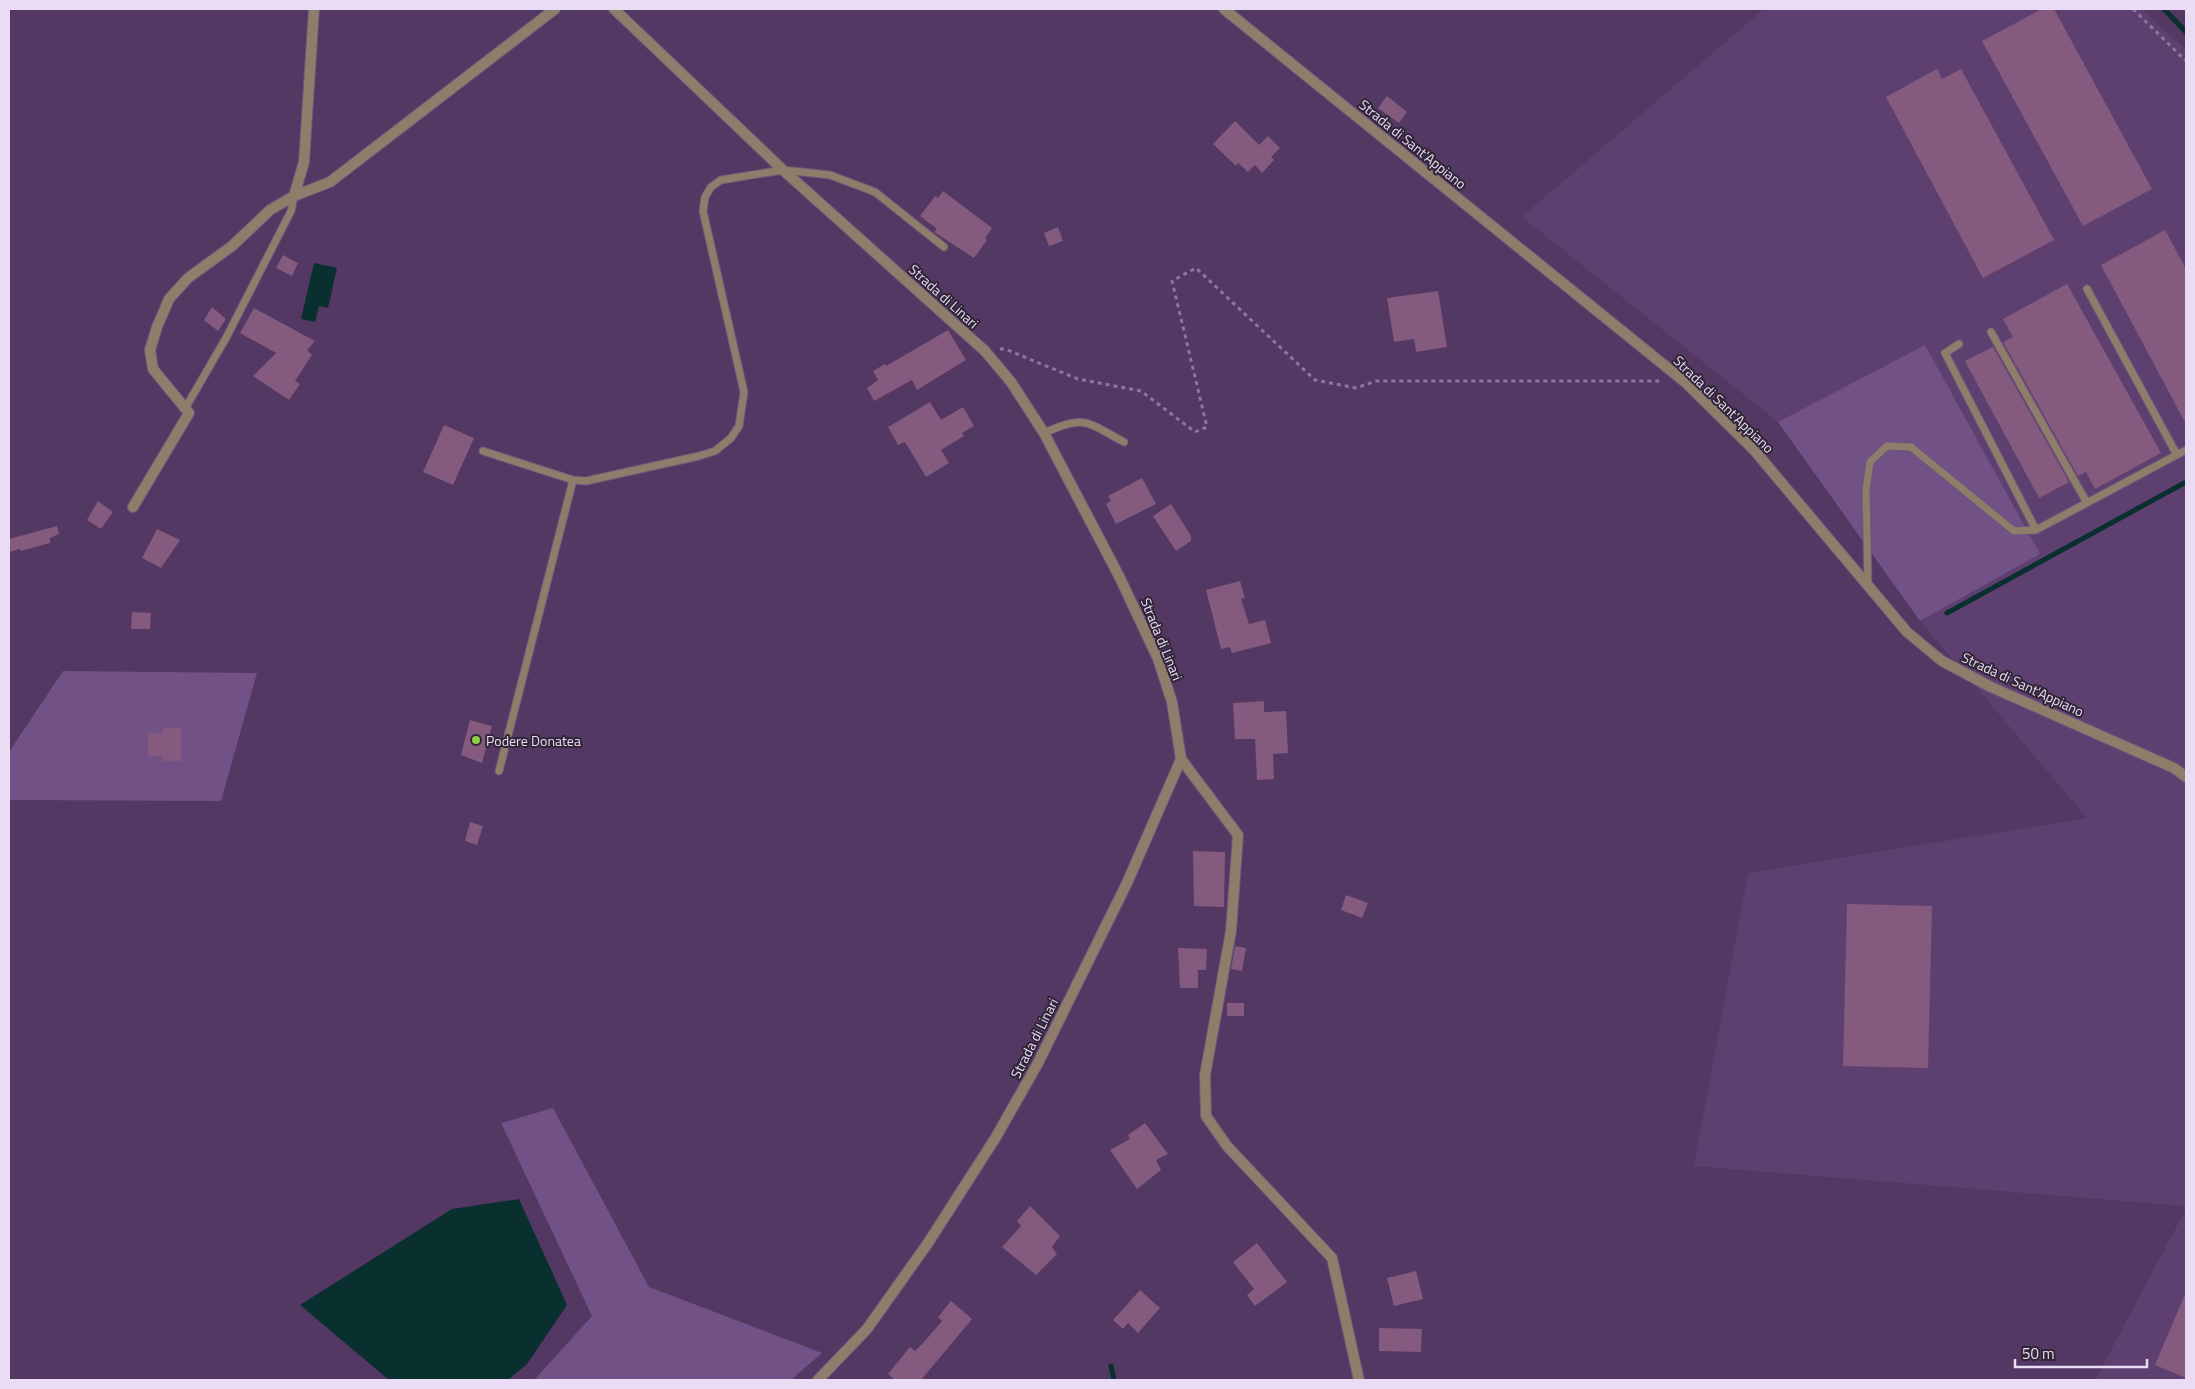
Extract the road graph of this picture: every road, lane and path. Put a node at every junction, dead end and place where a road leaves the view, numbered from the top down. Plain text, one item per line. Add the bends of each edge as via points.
1 (314, 9) edge
2 (555, 9) edge
3 (614, 9) edge
4 (1224, 9) edge
5 (2133, 9) edge
6 (2186, 61) edge
7 (783, 170) junction
8 (294, 196) junction
9 (944, 247) dead end
10 (2087, 288) dead end
11 (1991, 332) dead end
12 (1959, 344) dead end
13 (984, 351) junction
14 (1685, 382) junction
15 (186, 408) junction
16 (1044, 433) junction
17 (1124, 442) dead end
18 (2186, 450) edge
19 (483, 451) dead end
20 (2177, 455) junction
21 (573, 480) junction
22 (2086, 503) junction
23 (133, 507) dead end
24 (2036, 530) junction
25 (1868, 585) junction
26 (1181, 759) junction
27 (499, 771) dead end
28 (2186, 776) edge
29 (818, 1380) edge
30 (1359, 1380) edge

1 - 8 street via 304,162
2 - 8 street via 330,182
3 - 7 street, Strada di Linari
4 - 14 street, Strada di Sant'Appiano
5 - 6 path
7 - 9 lane via 830,175 875,192
7 - 13 street, Strada di Linari
7 - 21 lane via 722,180 705,197 703,211 744,392 739,426 731,438 714,451 699,456 604,479
8 - 15 lane via 291,211
8 - 15 street via 270,210 232,246 188,278 169,299 150,350 153,369
10 - 20 lane
11 - 22 lane
12 - 24 lane via 1945,353
13 - 14 path via 1005,349 1078,378 1141,391 1194,432 1207,427 1172,281 1196,268 1314,380 1356,388 1376,381
13 - 16 street, Strada di Linari via 1010,382
14 - 25 street, Strada di Sant'Appiano via 1754,450
15 - 23 street via 189,412 181,428
16 - 17 lane via 1066,423 1083,420
16 - 26 street, Strada di Linari via 1120,578 1158,659 1172,702
18 - 20 lane
19 - 21 lane
20 - 22 lane
21 - 27 lane
22 - 24 lane
24 - 25 lane via 2014,531 1911,447 1887,446 1870,462 1866,490
25 - 28 street, Strada di Sant'Appiano via 1908,632 1942,660 1991,687
26 - 29 street, Strada di Linari via 1127,883 1038,1063 996,1137 928,1243 867,1329
26 - 30 street via 1238,835 1231,931 1205,1075 1206,1116 1227,1146 1332,1258

